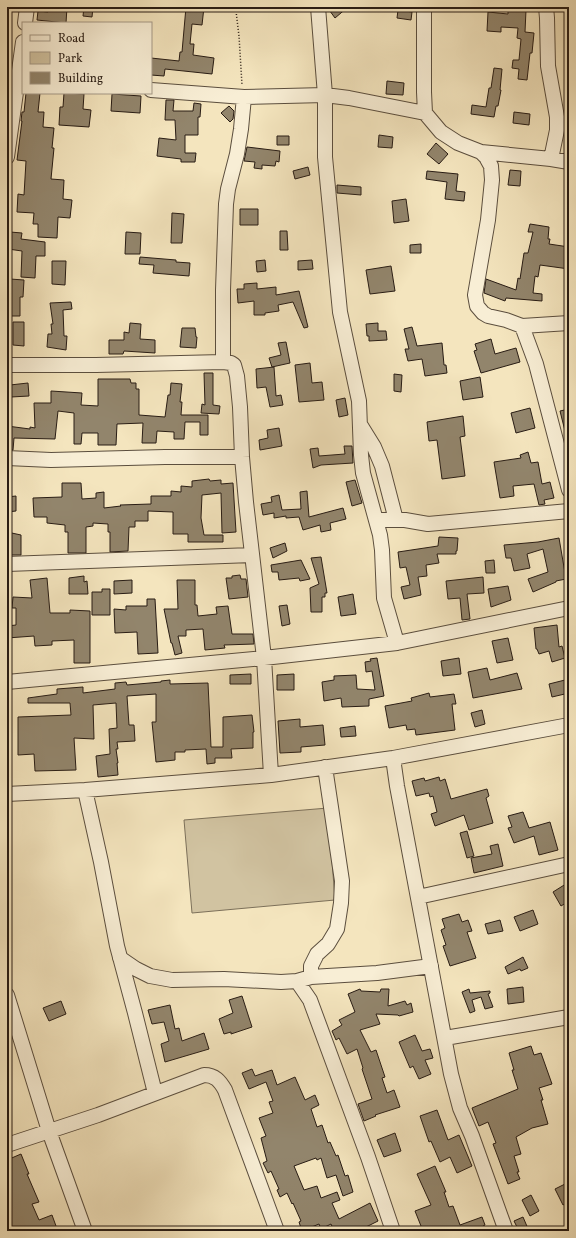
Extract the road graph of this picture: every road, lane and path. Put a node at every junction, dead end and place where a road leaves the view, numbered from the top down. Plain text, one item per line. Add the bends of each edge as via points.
1 (27, 7) edge
2 (318, 7) edge
3 (424, 7) edge
4 (546, 7) edge
5 (236, 11) dead end
6 (25, 22) edge
7 (22, 60) edge
8 (21, 79) edge
9 (152, 90) edge
10 (325, 95) junction
11 (244, 97) junction
12 (425, 113) junction
13 (481, 152) junction
14 (7, 158) edge
15 (551, 159) junction
16 (569, 162) edge
17 (569, 324) edge
18 (522, 326) junction
19 (223, 362) junction
20 (7, 365) edge
21 (360, 424) junction
22 (242, 457) junction
23 (7, 458) edge
24 (569, 490) edge
25 (569, 511) edge
26 (376, 520) junction
27 (396, 520) junction
28 (252, 555) junction
29 (7, 564) edge
30 (569, 608) edge
31 (397, 643) junction
32 (264, 658) junction
33 (7, 682) edge
34 (569, 725) edge
35 (393, 758) junction
36 (325, 767) junction
37 (271, 775) junction
38 (85, 790) junction
39 (7, 794) edge
40 (569, 864) edge
41 (418, 897) junction
42 (120, 958) junction
43 (431, 966) junction
44 (312, 977) junction
45 (297, 981) junction
46 (7, 996) edge
47 (569, 1017) edge
48 (445, 1038) junction
49 (155, 1092) junction
50 (49, 1131) junction
51 (7, 1145) edge
52 (85, 1231) edge
53 (277, 1231) edge
54 (393, 1231) edge
55 (506, 1231) edge

1 - 6 street
2 - 10 street
3 - 12 street
4 - 15 street via 548,66 557,117
5 - 11 path
7 - 8 street
8 - 14 street
9 - 11 street
10 - 11 street
10 - 12 street
10 - 21 street via 325,157 340,312 359,401
11 - 19 street via 237,154 226,204
12 - 13 street via 441,132 458,143
13 - 15 street
13 - 18 street via 491,166 492,180 475,301 479,311 488,316
15 - 16 street
17 - 18 street
18 - 24 street via 536,364
19 - 20 street
19 - 22 street via 234,365 237,376
21 - 26 street via 363,472
21 - 27 street via 382,466
22 - 23 street via 51,460
22 - 28 street
25 - 27 street via 428,524
26 - 27 street
26 - 31 street via 382,550 384,598
28 - 29 street
28 - 32 street
30 - 31 street
31 - 32 street
32 - 33 street
32 - 37 street
34 - 35 street
35 - 36 street
35 - 41 street
36 - 37 street
36 - 44 street via 342,881 341,903 337,929 328,944 317,954 311,966
37 - 38 street
38 - 39 street
38 - 42 street
40 - 41 street
41 - 43 street
42 - 45 street via 142,973 160,979
42 - 49 street
43 - 44 street
43 - 48 street
44 - 45 street
45 - 54 street via 310,1000
46 - 50 street
47 - 48 street
48 - 55 street via 460,1108
49 - 50 street
49 - 53 street via 204,1075 212,1076 221,1082
50 - 51 street
50 - 52 street

